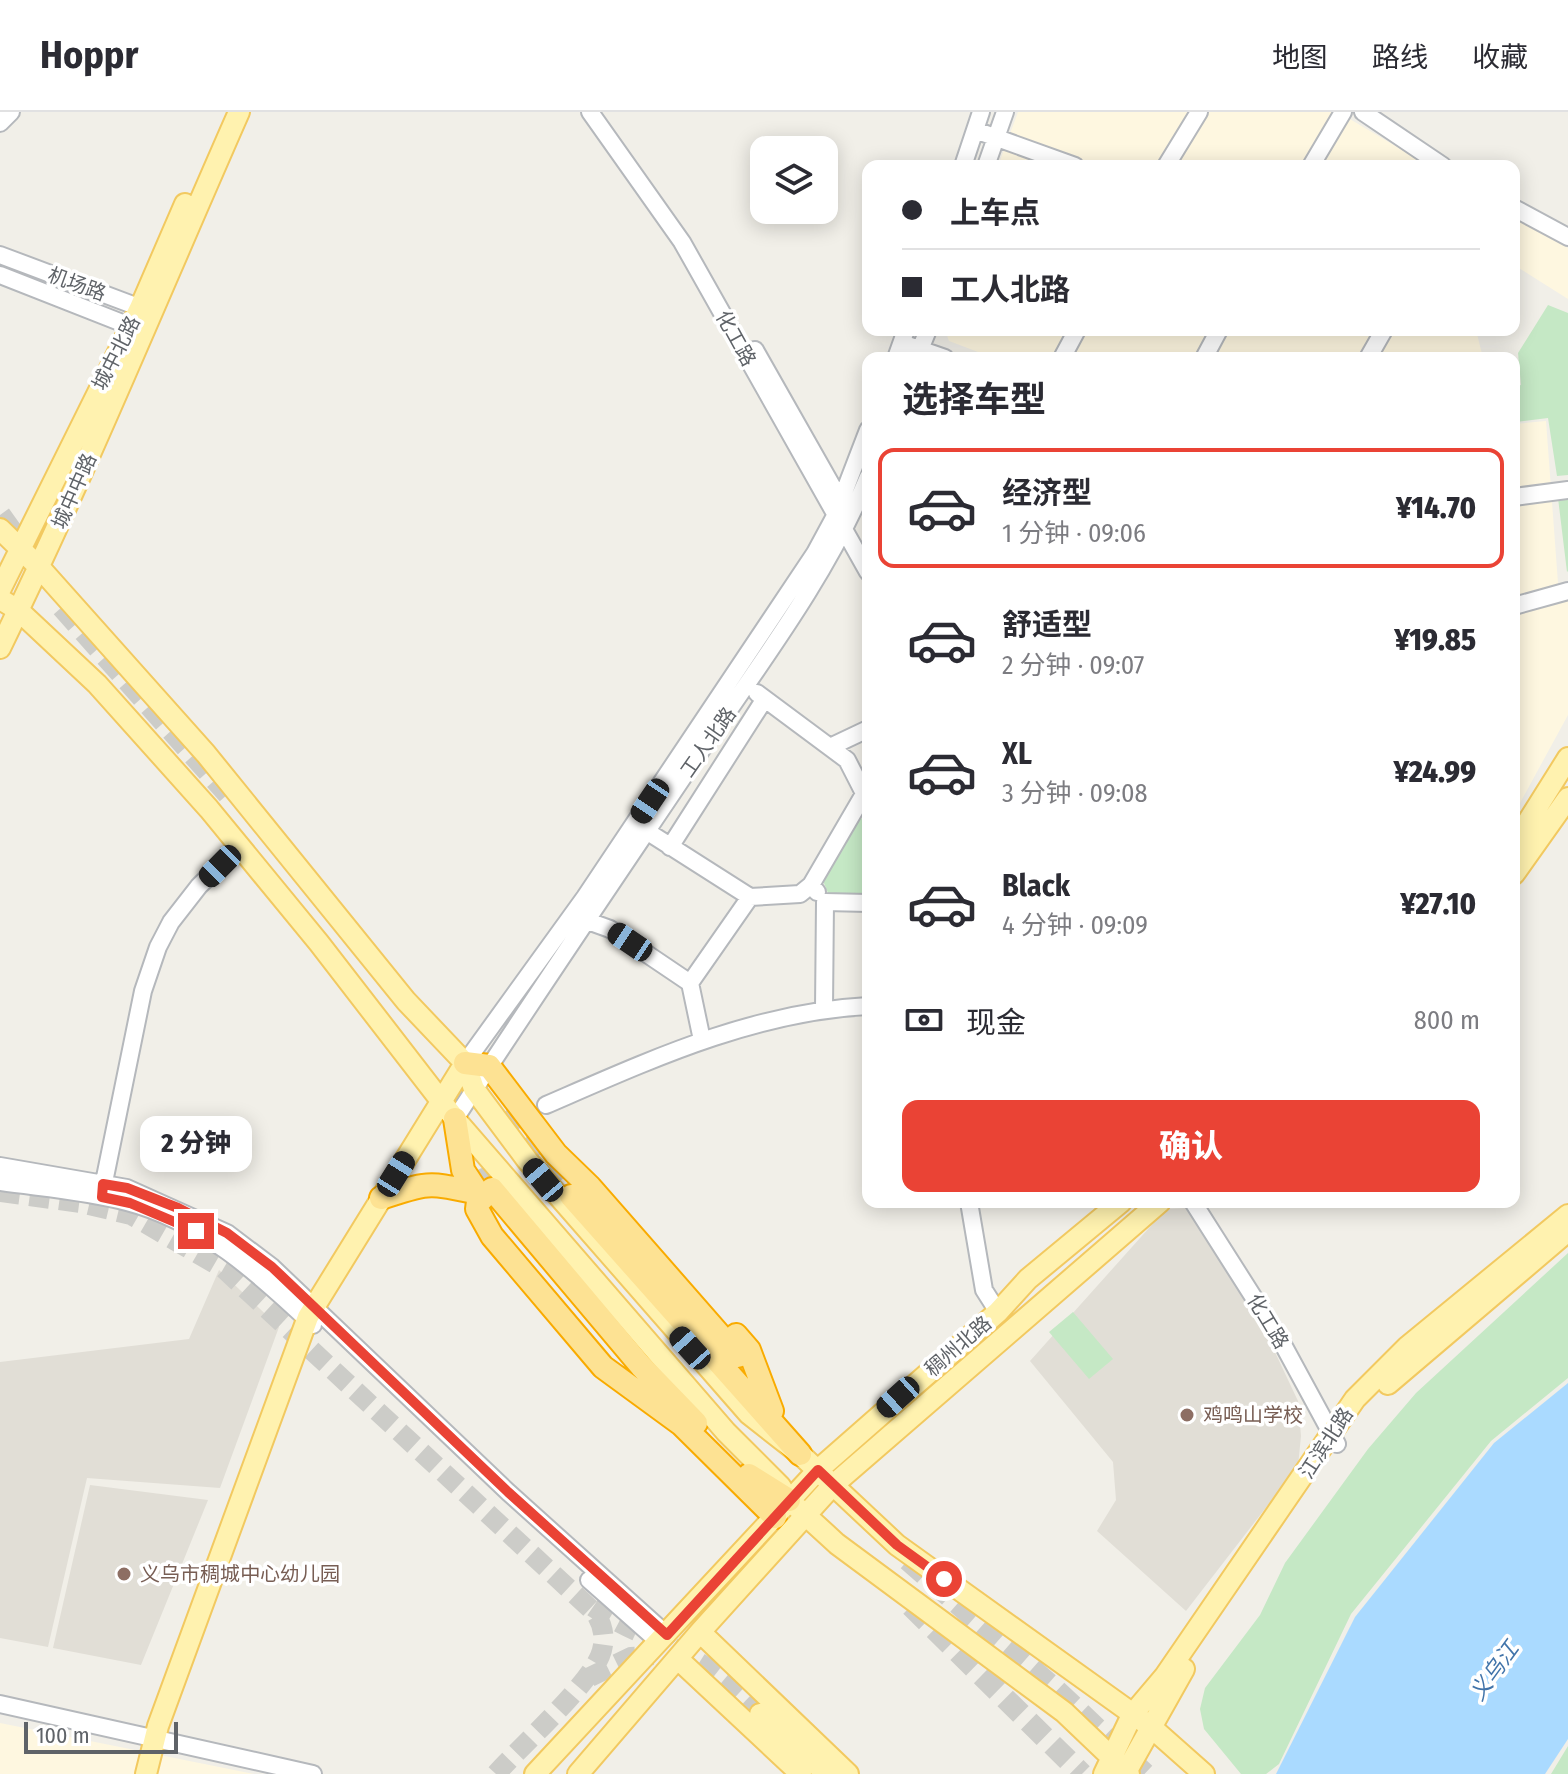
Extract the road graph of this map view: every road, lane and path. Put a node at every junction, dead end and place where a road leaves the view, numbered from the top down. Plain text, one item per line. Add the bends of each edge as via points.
1 (11, 112) edge
2 (226, 112) edge
3 (239, 112) edge
4 (590, 112) edge
5 (602, 112) edge
6 (981, 112) edge
7 (1005, 112) edge
8 (1199, 112) edge
9 (1343, 112) edge
10 (1363, 112) edge
11 (0, 123) edge
12 (975, 130) junction
13 (996, 138) junction
14 (965, 160) edge
15 (988, 160) edge
16 (1058, 160) edge
17 (1170, 160) edge
18 (1315, 160) edge
19 (1434, 160) edge
20 (1520, 211) edge
21 (1568, 237) edge
22 (0, 255) edge
23 (0, 275) edge
24 (147, 310) junction
25 (137, 329) junction
26 (862, 451) edge
27 (862, 486) edge
28 (1568, 490) edge
29 (1520, 496) edge
30 (843, 516) junction
31 (0, 529) edge
32 (862, 543) edge
33 (19, 548) junction
34 (862, 559) edge
35 (40, 568) junction
36 (0, 590) edge
37 (1568, 591) edge
38 (0, 599) edge
39 (1520, 604) edge
40 (18, 610) junction
41 (0, 648) edge
42 (747, 685) junction
43 (764, 700) junction
44 (862, 732) edge
45 (830, 747) junction
46 (1568, 758) edge
47 (695, 759) junction
48 (718, 772) junction
49 (862, 789) edge
50 (1568, 798) edge
51 (862, 803) edge
52 (648, 832) junction
53 (1520, 834) edge
54 (240, 846) junction
55 (670, 847) junction
56 (1520, 866) edge
57 (811, 885) junction
58 (750, 897) junction
59 (825, 902) junction
60 (862, 903) edge
61 (585, 920) junction
62 (690, 983) junction
63 (862, 1006) edge
64 (824, 1008) junction
65 (702, 1040) junction
66 (465, 1063) junction
67 (489, 1066) junction
68 (474, 1089) junction
69 (546, 1105) dead end
70 (448, 1110) junction
71 (0, 1166) edge
72 (0, 1182) edge
73 (574, 1186) junction
74 (102, 1190) junction
75 (486, 1191) junction
76 (381, 1198) junction
77 (970, 1208) edge
78 (1114, 1208) edge
79 (1153, 1208) edge
80 (1197, 1208) edge
81 (1209, 1208) edge
82 (1568, 1215) edge
83 (1568, 1231) edge
84 (998, 1312) junction
85 (310, 1314) junction
86 (738, 1356) dead end
87 (626, 1373) dead end
88 (783, 1434) junction
89 (1337, 1434) junction
90 (800, 1454) junction
91 (818, 1470) junction
92 (832, 1486) junction
93 (790, 1510) junction
94 (700, 1632) junction
95 (663, 1639) junction
96 (678, 1659) junction
97 (0, 1704) edge
98 (1132, 1715) junction
99 (1151, 1727) junction
100 (155, 1737) junction
101 (1119, 1770) edge
102 (146, 1774) edge
103 (313, 1774) edge
104 (535, 1774) edge
105 (578, 1774) edge
106 (801, 1774) edge
107 (814, 1774) edge
108 (827, 1774) edge
109 (848, 1774) edge
110 (1204, 1774) edge

1 - 11 street
2 - 24 main road, 城中北路
3 - 24 main road, 城中北路
4 - 30 street, 化工路 via 682,242
5 - 30 street, 化工路 via 691,237
6 - 12 street
7 - 13 street
8 - 17 street
9 - 18 street
10 - 19 street
12 - 13 street
12 - 14 street
13 - 15 street
13 - 16 street
20 - 21 street
22 - 24 street, 机场路
23 - 25 street, 机场路
24 - 25 main road, 城中北路
25 - 33 main road, 城中北路
25 - 35 main road, 城中中路
26 - 30 street, 工人北路
27 - 30 street, 工人北路
28 - 29 street
30 - 32 street, 化工路
30 - 34 street, 化工路
30 - 42 street, 工人北路
30 - 66 street, 工人北路 via 585,897
31 - 33 main road
33 - 35 main road
33 - 36 main road, 城中北路
35 - 40 main road, 城中中路
35 - 66 main road via 206,754 406,1001
37 - 39 street
38 - 40 main road
40 - 41 main road, 城中中路
40 - 54 main road via 97,684
42 - 43 street
42 - 47 street, 工人北路
43 - 45 street
43 - 48 street
44 - 45 street
45 - 49 street via 847,760
46 - 53 main road
47 - 48 street
47 - 52 street, 工人北路
48 - 55 street
50 - 56 main road
51 - 57 street
52 - 55 street
52 - 61 street, 工人北路
54 - 70 main road
54 - 74 street via 199,886 158,947 143,991
55 - 58 street
57 - 58 street via 800,894
57 - 59 street
58 - 62 street
59 - 60 street
59 - 64 street
61 - 62 street via 610,929
61 - 67 street, 工人北路
62 - 65 street
63 - 64 street
64 - 65 street
65 - 69 street
66 - 67 highway
66 - 68 main road
66 - 70 main road
67 - 68 street, 工人北路
67 - 73 highway
68 - 70 street, 工人北路
68 - 90 main road via 592,1238 749,1414
70 - 75 highway via 463,1170
70 - 76 main road
70 - 93 main road via 726,1432 780,1486
71 - 74 street
72 - 74 street
73 - 86 highway
73 - 88 highway
73 - 88 highway via 615,1195 749,1350
74 - 85 street via 196,1231
75 - 76 highway via 423,1184
75 - 87 highway via 529,1261
75 - 93 highway via 641,1366
76 - 85 main road
77 - 84 street via 984,1290
78 - 84 main road, 稠州北路 via 1028,1279
79 - 92 main road, 稠州北路
80 - 89 street, 化工路
81 - 89 street, 化工路
82 - 89 main road, 江滨北路 via 1407,1347 1355,1399
83 - 89 main road, 江滨北路 via 1373,1397
84 - 91 main road, 稠州北路
85 - 95 street
85 - 100 main road
88 - 90 highway
89 - 98 main road, 江滨北路
89 - 99 main road, 江滨北路 via 1311,1487 1173,1685
90 - 91 main road
91 - 92 main road
91 - 93 main road, 稠州北路
92 - 93 main road, 稠州北路
92 - 98 main road via 897,1545
93 - 94 main road, 稠州北路
93 - 95 main road, 稠州北路
93 - 101 main road via 1064,1712
94 - 96 main road, 稠州北路
94 - 109 main road
95 - 104 main road, 稠州北路
96 - 105 main road, 稠州北路
96 - 106 main road
97 - 100 street
98 - 99 main road
98 - 101 main road, 江滨北路
99 - 101 main road, 江滨北路
99 - 110 main road
100 - 102 main road
100 - 103 street
107 - 108 main road via 757,1716

